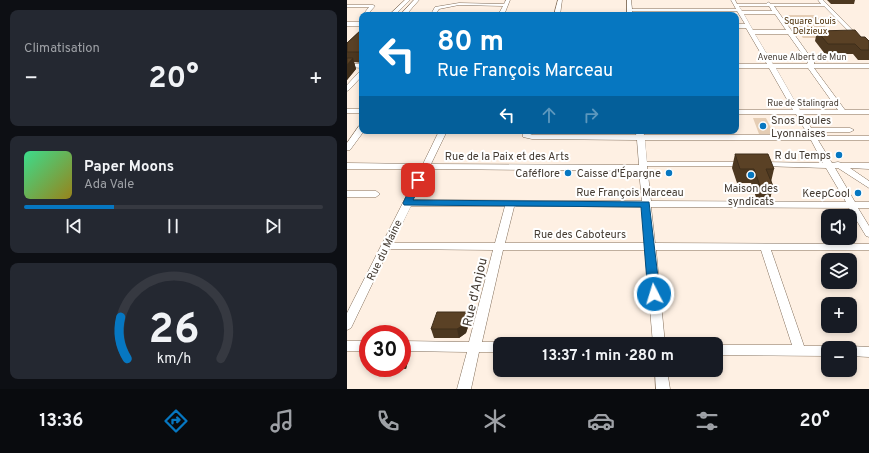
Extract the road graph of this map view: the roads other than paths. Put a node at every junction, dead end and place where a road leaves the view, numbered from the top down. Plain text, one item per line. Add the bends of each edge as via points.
1 (407, 0) edge
2 (417, 0) edge
3 (560, 0) edge
4 (629, 0) edge
5 (766, 0) edge
6 (820, 0) edge
7 (507, 2) edge
8 (770, 5) junction
9 (825, 5) junction
10 (347, 6) edge
11 (737, 7) edge
12 (686, 10) edge
13 (367, 12) edge
14 (395, 12) edge
15 (406, 12) edge
16 (434, 12) edge
17 (502, 12) edge
18 (558, 12) edge
19 (630, 12) edge
20 (776, 12) junction
21 (359, 20) edge
22 (347, 24) edge
23 (355, 24) junction
24 (359, 24) edge
25 (739, 26) edge
26 (748, 26) junction
27 (752, 32) junction
28 (789, 32) junction
29 (869, 50) edge
30 (739, 62) edge
31 (347, 65) edge
32 (770, 65) junction
33 (811, 65) junction
34 (869, 65) edge
35 (359, 66) edge
36 (739, 66) edge
37 (359, 75) edge
38 (348, 87) edge
39 (347, 111) edge
40 (359, 111) edge
41 (739, 112) edge
42 (797, 112) junction
43 (843, 112) junction
44 (869, 112) edge
45 (809, 130) junction
46 (850, 130) dead end
47 (359, 132) edge
48 (442, 134) edge
49 (530, 134) edge
50 (640, 134) edge
51 (869, 138) edge
52 (814, 139) junction
53 (347, 148) edge
54 (829, 164) junction
55 (838, 164) junction
56 (347, 166) edge
57 (642, 166) junction
58 (869, 166) edge
59 (425, 167) junction
60 (869, 185) edge
61 (347, 194) edge
62 (376, 194) dead end
63 (407, 203) junction
64 (851, 203) junction
65 (513, 204) junction
66 (645, 204) junction
67 (869, 205) edge
68 (869, 234) edge
69 (387, 246) junction
70 (503, 246) junction
71 (650, 247) junction
72 (765, 247) junction
73 (869, 247) edge
74 (347, 326) edge
75 (658, 337) edge
76 (347, 346) edge
77 (359, 346) edge
78 (411, 346) edge
79 (475, 347) junction
80 (493, 347) edge
81 (723, 350) edge
82 (800, 351) junction
83 (821, 351) edge
84 (857, 351) edge
85 (869, 352) edge
86 (662, 377) edge
87 (464, 389) edge
88 (663, 389) edge

1 - 14 street
2 - 15 street
3 - 18 street
4 - 19 street
5 - 8 street
6 - 9 street
7 - 16 street via 459,4 437,8
7 - 17 street
8 - 9 street
8 - 11 street
8 - 20 street
9 - 29 street
10 - 13 street via 373,6
11 - 12 street
11 - 20 street
11 - 26 street
12 - 19 street
20 - 28 street
21 - 23 street
22 - 23 street
23 - 24 street
25 - 26 street
26 - 27 street
27 - 28 street
27 - 32 street
28 - 33 street
30 - 32 street, Avenue Albert de Mun
31 - 35 street
32 - 33 street, Avenue Albert de Mun
32 - 36 street, Avenue Albert de Mun
32 - 42 street
33 - 34 street, Avenue Albert de Mun
33 - 43 street
37 - 38 street
39 - 40 street
41 - 42 street, Rue de Stalingrad
42 - 43 street, Rue de Stalingrad
42 - 45 street
43 - 44 street, Rue de Stalingrad
45 - 46 street
45 - 52 street
47 - 53 street
48 - 59 street, Rue du Maine
49 - 50 street
50 - 52 street
50 - 57 street
51 - 52 street
52 - 54 street
54 - 55 street, Rue de la Paix et des Arts
54 - 57 street, Rue de la Paix et des Arts
54 - 64 street
55 - 58 street, Rue de la Paix et des Arts
55 - 60 street
56 - 59 street, Rue de la Paix et des Arts
57 - 59 street, Rue de la Paix et des Arts
57 - 66 street
59 - 63 street, Rue du Maine
61 - 62 street
63 - 65 street, Rue François Marceau
63 - 69 street, Rue du Maine
64 - 66 street, Rue François Marceau
64 - 67 street, Rue François Marceau
64 - 68 street
65 - 66 street, Rue François Marceau
65 - 70 street, Rue d'Anjou
66 - 71 street
69 - 70 street, Rue des Caboteurs
69 - 74 street, Rue du Maine
70 - 71 street, Rue des Caboteurs
70 - 79 street, Rue d'Anjou
71 - 72 street, Rue des Caboteurs
71 - 75 street
72 - 73 street, Rue des Caboteurs
72 - 82 street
76 - 77 street
78 - 79 street
79 - 80 street
79 - 87 street, Rue d'Anjou
81 - 82 street
82 - 83 street
84 - 85 street
86 - 88 street

